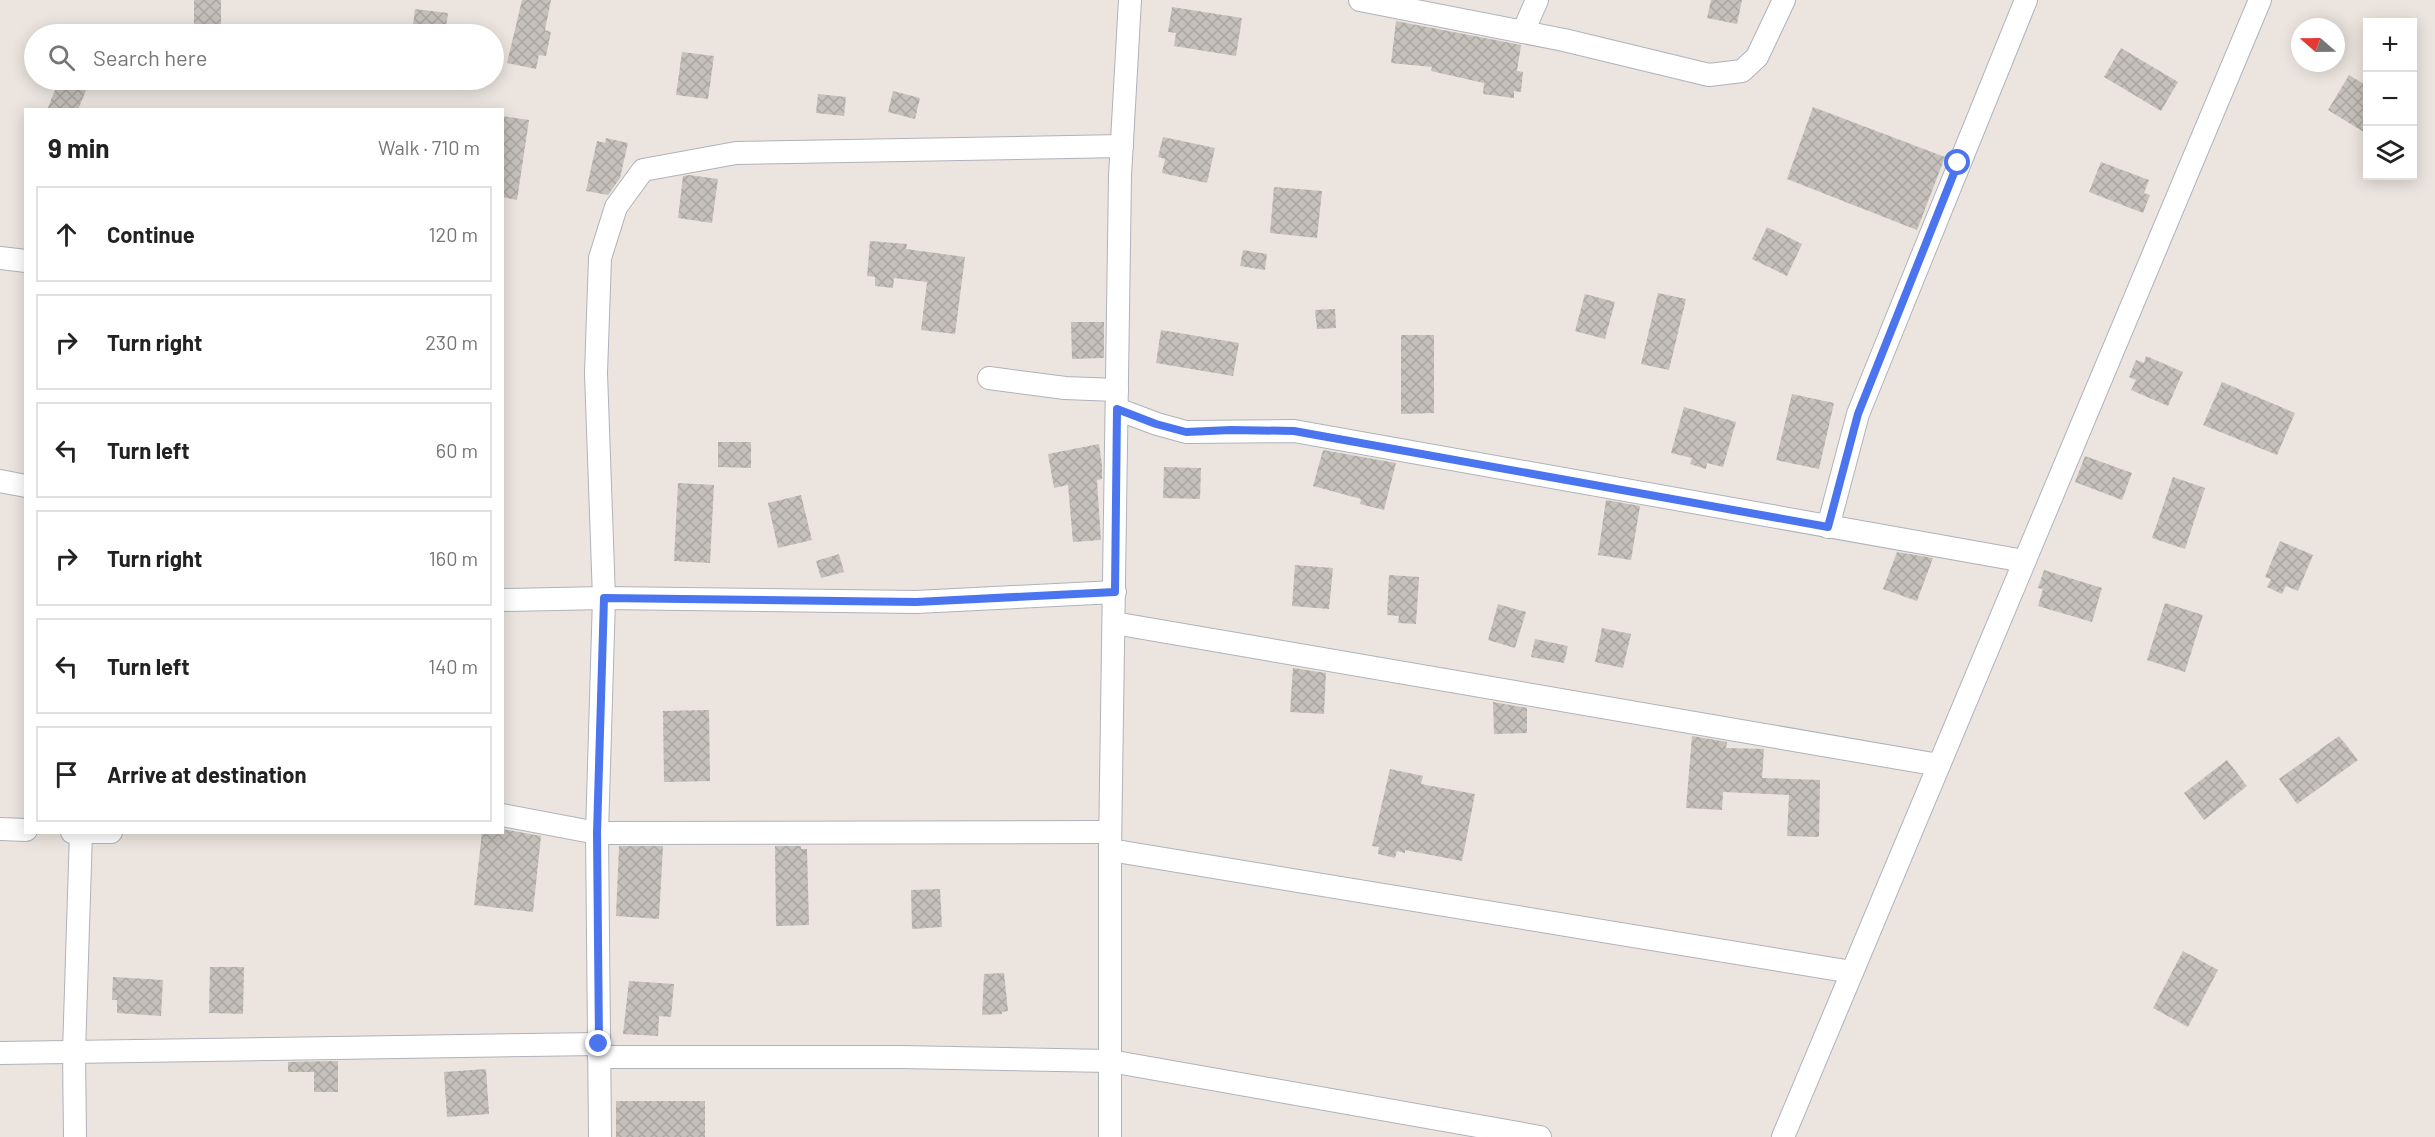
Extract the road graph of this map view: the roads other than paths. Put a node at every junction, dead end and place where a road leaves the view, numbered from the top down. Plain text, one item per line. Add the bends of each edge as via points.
1 (1130, 0) edge
2 (1360, 0) edge
3 (1537, 0) edge
4 (1784, 0) edge
5 (2026, 0) edge
6 (2260, 0) edge
7 (1523, 32) junction
8 (1122, 146) junction
9 (0, 258) edge
10 (24, 261) edge
11 (988, 378) dead end
12 (1117, 399) junction
13 (0, 481) edge
14 (24, 486) edge
15 (1828, 527) junction
16 (2024, 561) junction
17 (1115, 592) junction
18 (604, 598) junction
19 (504, 600) edge
20 (1114, 623) junction
21 (1939, 765) junction
22 (504, 815) edge
23 (0, 829) edge
24 (24, 830) edge
25 (597, 833) junction
26 (81, 834) edge
27 (1110, 841) junction
28 (1852, 972) junction
29 (599, 1050) junction
30 (74, 1052) junction
31 (0, 1053) edge
32 (1110, 1061) junction
33 (75, 1137) edge
34 (600, 1137) edge
35 (1110, 1137) edge
36 (1540, 1137) edge
37 (1783, 1137) edge

1 - 8 street
2 - 7 street
3 - 7 street
4 - 7 street via 1757,57 1742,71 1709,75
5 - 15 street via 1858,414
6 - 16 street
8 - 12 street
8 - 18 street via 736,153 643,170 616,207 600,258 596,373
9 - 10 street
11 - 12 street
12 - 15 street via 1156,424 1186,432 1294,431
12 - 17 street
13 - 14 street
15 - 16 street
16 - 21 street
17 - 18 street via 916,602
17 - 20 street
18 - 19 street
18 - 25 street
20 - 21 street
20 - 27 street
21 - 28 street
22 - 25 street
23 - 24 street
25 - 27 street
25 - 29 street
26 - 30 street
27 - 28 street
27 - 32 street
28 - 37 street
29 - 30 street
29 - 32 street
29 - 34 street
30 - 31 street
30 - 33 street
32 - 35 street
32 - 36 street

